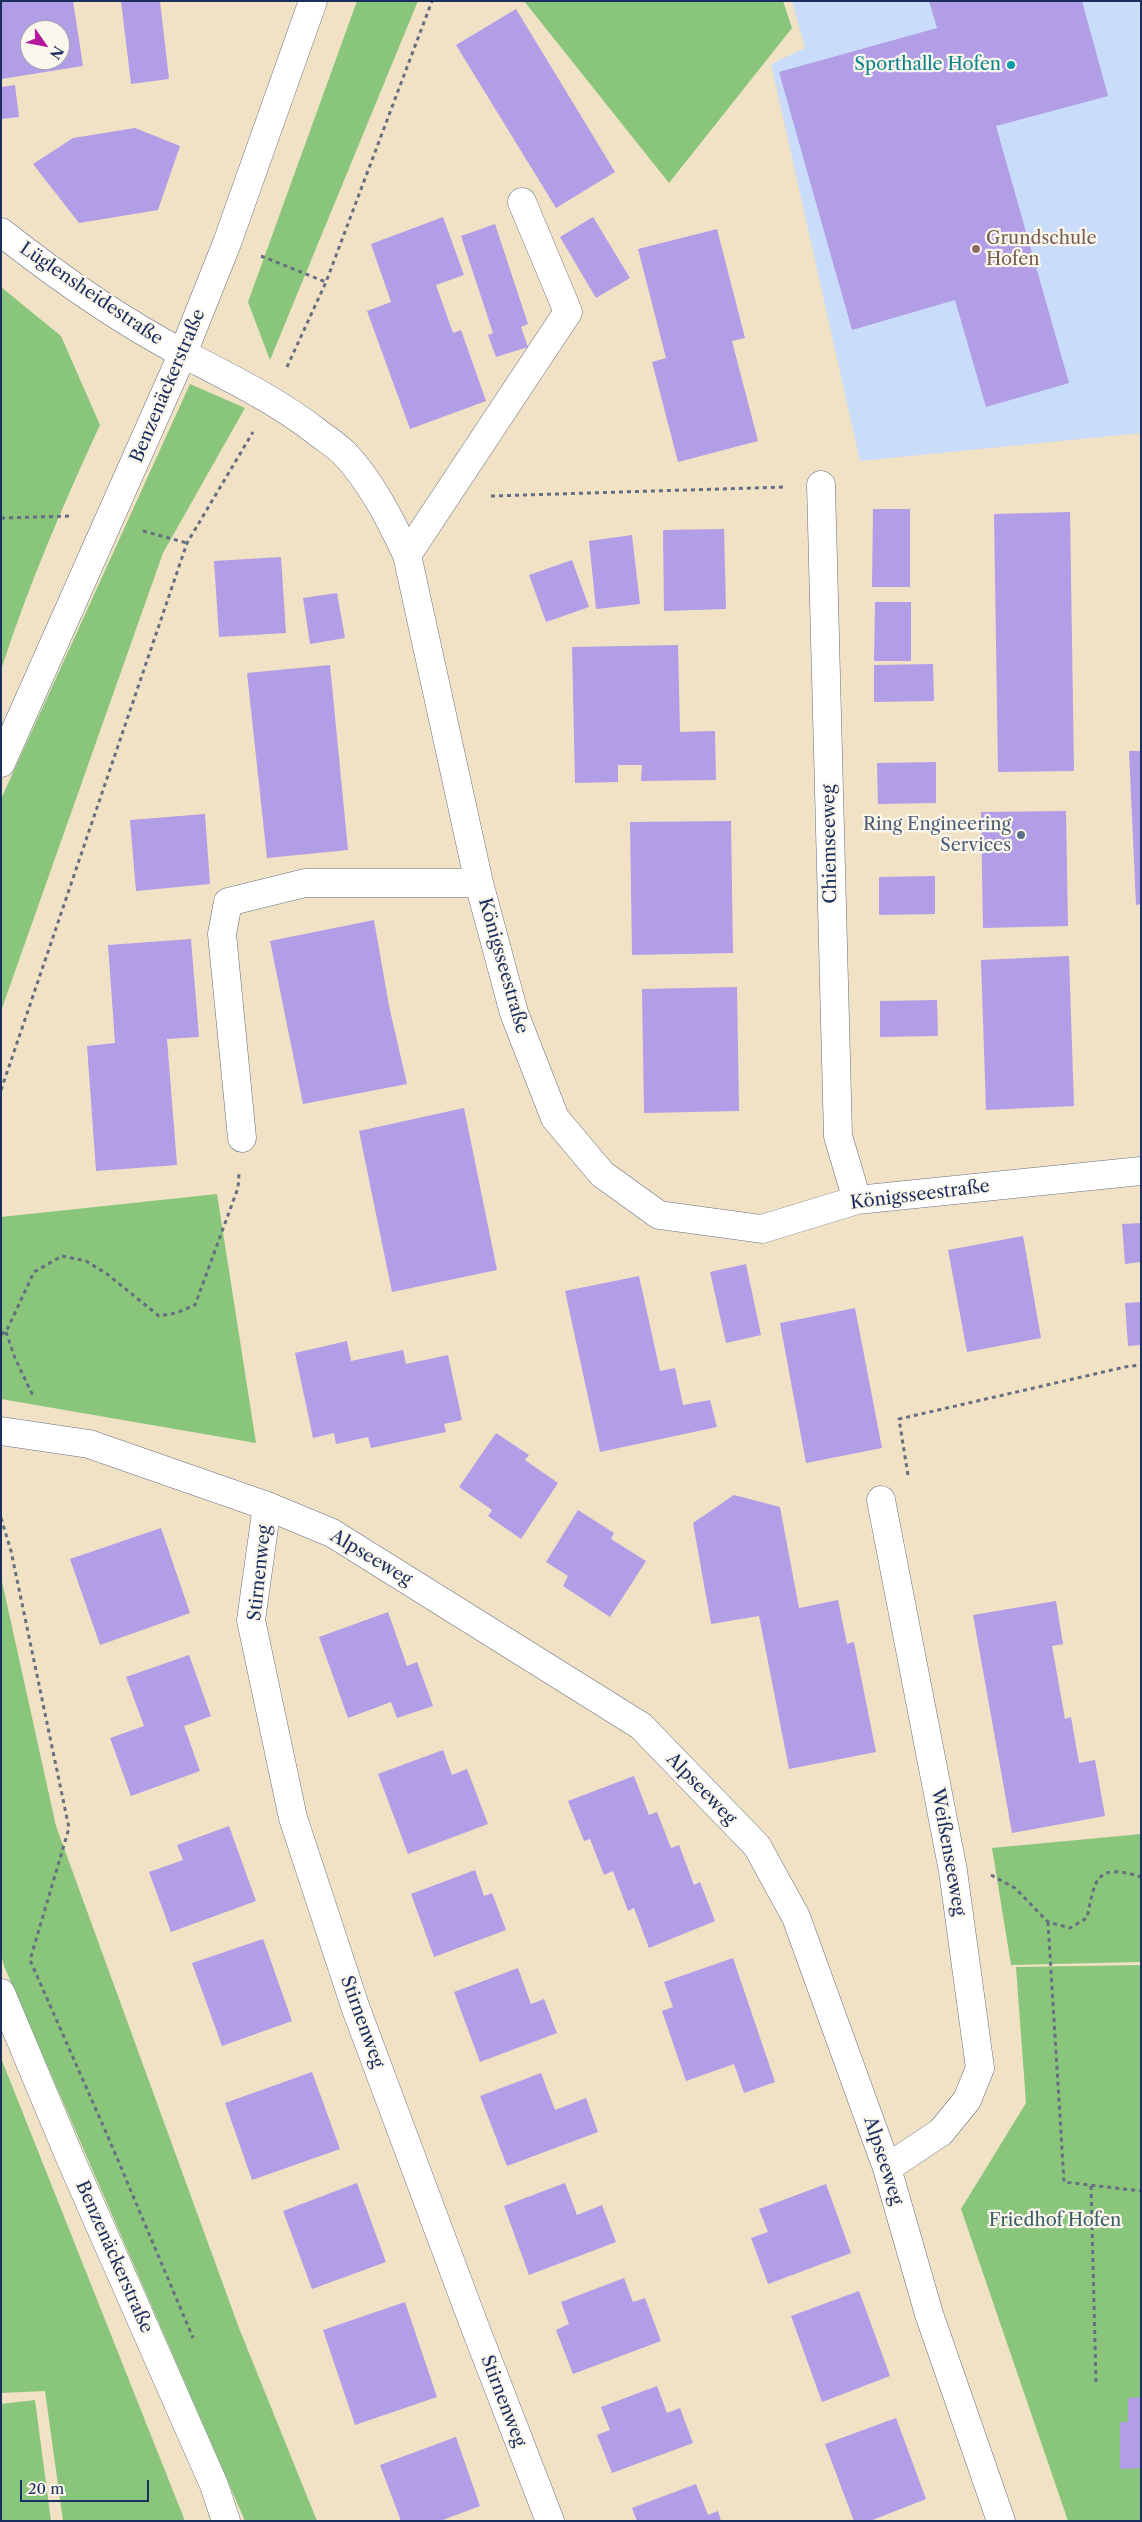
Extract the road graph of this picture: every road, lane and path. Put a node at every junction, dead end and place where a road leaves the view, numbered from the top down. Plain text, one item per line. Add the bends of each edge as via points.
1 (313, 1) edge
2 (432, 1) edge
3 (522, 202) dead end
4 (1, 232) edge
5 (227, 243) junction
6 (326, 282) junction
7 (183, 353) junction
8 (272, 400) junction
9 (822, 486) joint
10 (446, 497) junction
11 (1, 518) edge
12 (110, 522) junction
13 (187, 543) junction
14 (408, 556) junction
15 (1, 763) edge
16 (479, 882) junction
17 (2, 1088) edge
18 (242, 1138) joint
19 (1141, 1172) edge
20 (857, 1200) junction
21 (6, 1332) junction
22 (1, 1334) edge
23 (1141, 1365) edge
24 (899, 1419) dead end
25 (1, 1431) edge
26 (40, 1435) junction
27 (881, 1500) dead end
28 (267, 1506) junction
29 (1, 1518) edge
30 (952, 1871) junction
31 (1141, 1877) edge
32 (1048, 1922) junction
33 (1, 1993) edge
34 (887, 2168) junction
35 (1091, 2186) junction
36 (1141, 2191) edge
37 (193, 2339) dead end
38 (1096, 2383) dead end
39 (226, 2521) edge
40 (550, 2521) edge
41 (1001, 2521) edge

1 - 5 street, Benzenäckerstraße
2 - 6 path
3 - 10 street via 568,312
4 - 7 street, Lüglensheidestraße via 43,266
5 - 6 path
5 - 7 street, Benzenäckerstraße
6 - 8 path
7 - 8 street, Königsseestraße
7 - 12 street, Benzenäckerstraße
8 - 13 path
8 - 14 street, Königsseestraße via 344,453 387,512
9 - 10 path
9 - 20 street, Chiemseeweg via 838,1136
10 - 14 street
11 - 12 path via 76,516
12 - 13 path
12 - 15 street, Benzenäckerstraße
13 - 17 path
14 - 16 street, Königsseestraße
16 - 18 street via 304,883 228,902 222,934
16 - 20 street, Königsseestraße via 514,1013 555,1118 602,1174 659,1215 762,1229
18 - 21 path via 238,1188 195,1305 176,1314 159,1316 86,1261 62,1256 34,1272
19 - 20 street, Königsseestraße
21 - 22 path
21 - 26 path via 35,1398
23 - 24 path via 1125,1366
25 - 26 street, Alpseeweg
26 - 28 street, Alpseeweg via 89,1444
27 - 30 street, Weißenseeweg
28 - 34 street, Alpseeweg via 332,1533 641,1726 757,1846 796,1917
28 - 40 street, Stirnenweg via 252,1620 293,1818 360,2018 472,2322
29 - 37 path via 11,1551 69,1828 30,1960
30 - 32 path via 989,1874 1015,1888
30 - 34 street, Weißenseeweg via 980,2068 966,2100 942,2132
31 - 32 path via 1124,1872 1103,1874 1095,1881 1087,1918 1070,1928
32 - 35 path via 1064,2182
33 - 39 street, Benzenäckerstraße via 214,2485
34 - 41 street, Alpseeweg via 929,2314
35 - 36 path
35 - 38 path

